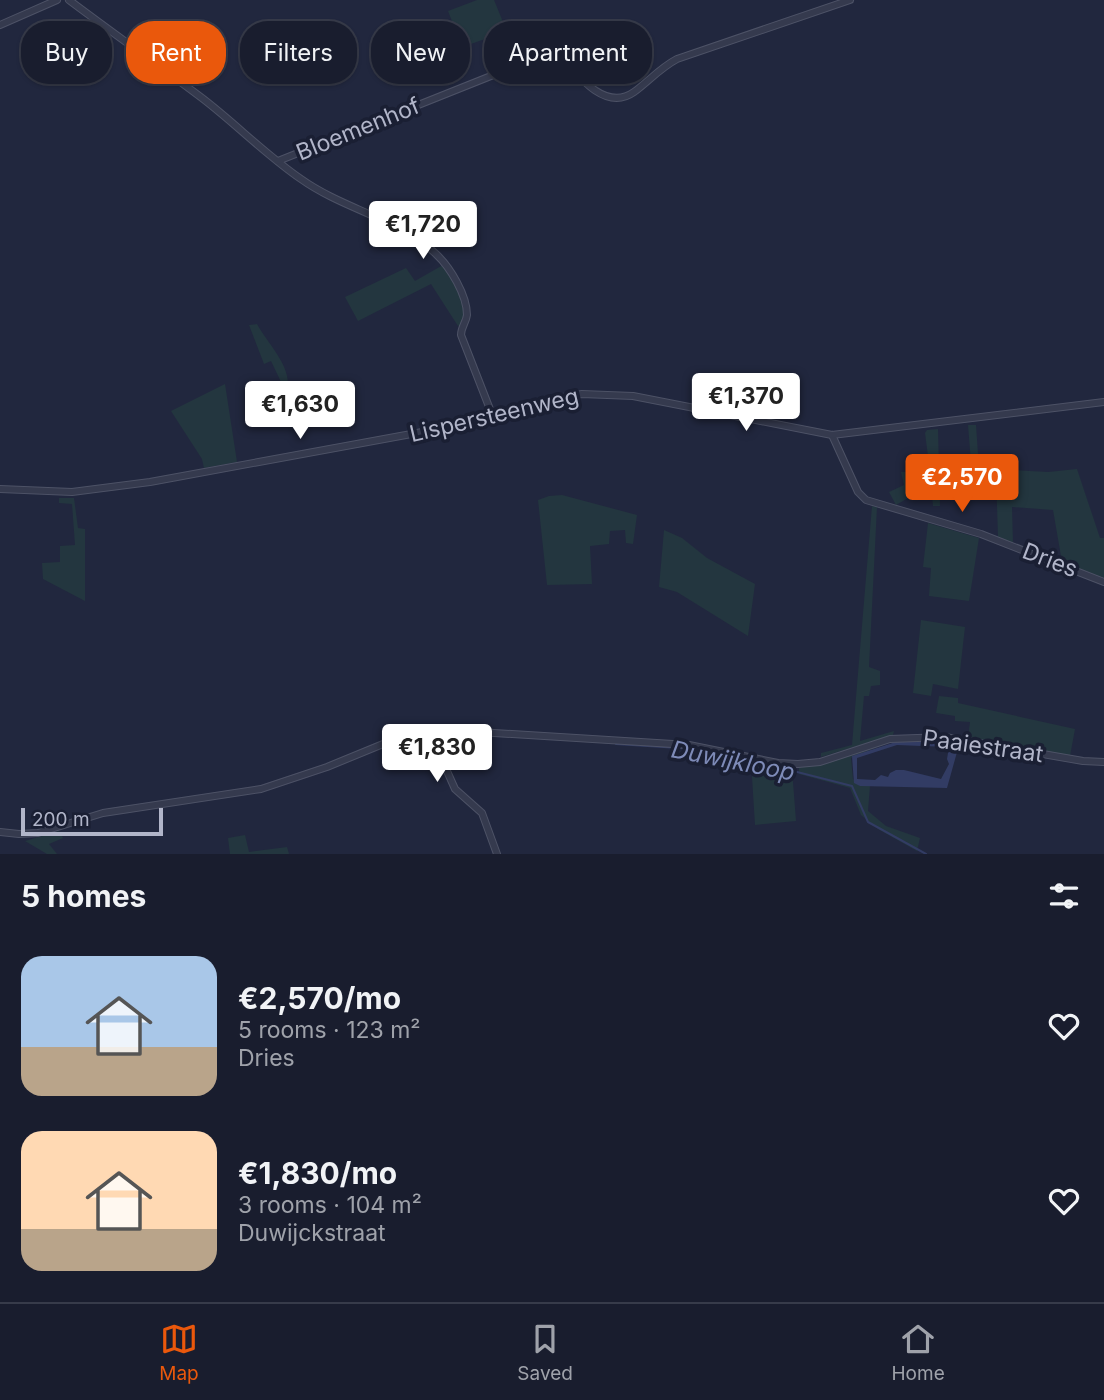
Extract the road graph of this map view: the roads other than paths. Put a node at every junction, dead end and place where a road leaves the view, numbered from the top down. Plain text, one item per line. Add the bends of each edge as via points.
1 (57, 0) edge
2 (69, 0) edge
3 (850, 0) edge
4 (0, 25) edge
5 (278, 161) junction
6 (1104, 402) edge
7 (493, 417) junction
8 (832, 435) junction
9 (0, 489) edge
10 (1104, 582) edge
11 (430, 733) junction
12 (1104, 762) edge
13 (0, 832) edge
14 (498, 854) edge

1 - 4 street
2 - 5 street
3 - 5 street, Bloemenhof via 677,59 625,96 598,93 556,50
5 - 7 street via 324,194 437,254 466,308 461,335
6 - 8 street, Lispersteenweg
7 - 8 street, Lispersteenweg via 564,397 616,394
7 - 9 street, Lispersteenweg via 100,490
8 - 10 street, Dries via 866,500 992,538
11 - 12 street, Paaiestraat via 465,731 689,745 798,764 820,762 891,739 945,737
11 - 13 street, Paaiestraat via 383,744 261,789 103,813 38,833
11 - 14 street via 455,789 482,813

